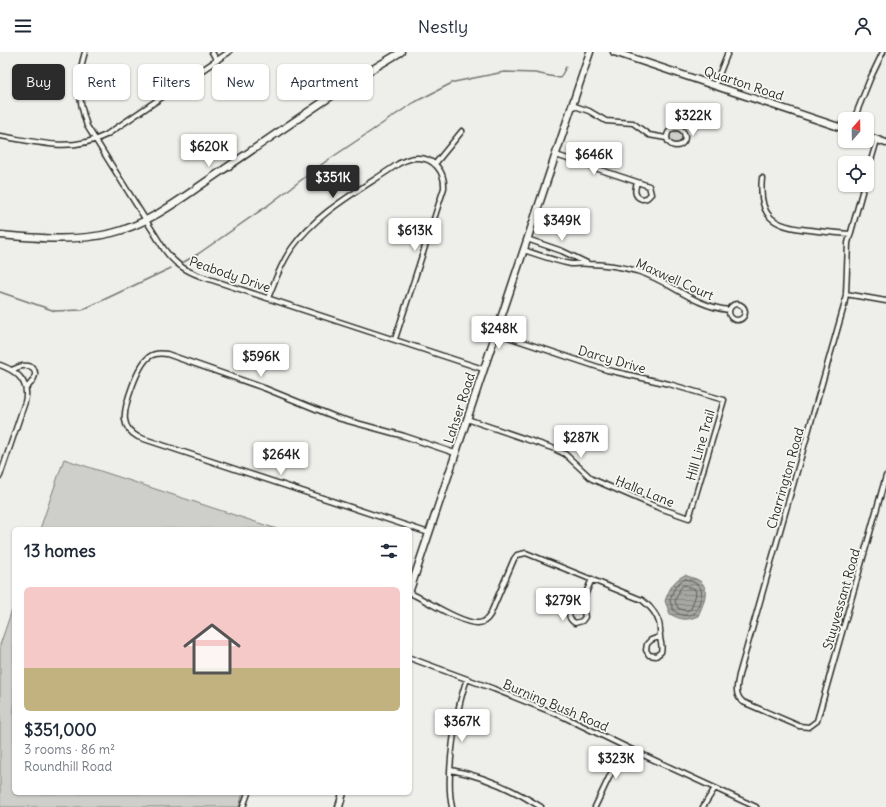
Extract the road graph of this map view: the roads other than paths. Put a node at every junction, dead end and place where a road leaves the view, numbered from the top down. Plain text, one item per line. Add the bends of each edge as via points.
1 (85, 52) edge
2 (212, 52) edge
3 (229, 52) edge
4 (401, 52) edge
5 (590, 52) edge
6 (614, 52) edge
7 (728, 52) edge
8 (883, 52) edge
9 (217, 61) junction
10 (715, 86) junction
11 (572, 105) junction
12 (857, 112) edge
13 (838, 127) edge
14 (462, 132) dead end
15 (0, 136) edge
16 (666, 138) junction
17 (874, 139) edge
18 (95, 140) junction
19 (877, 140) junction
20 (886, 143) edge
21 (556, 155) junction
22 (872, 156) edge
23 (435, 164) junction
24 (762, 178) dead end
25 (637, 182) junction
26 (862, 192) edge
27 (145, 220) junction
28 (850, 234) junction
29 (0, 235) edge
30 (527, 239) junction
31 (524, 250) junction
32 (589, 264) junction
33 (846, 294) junction
34 (268, 298) junction
35 (886, 301) edge
36 (729, 310) junction
37 (496, 333) junction
38 (395, 339) junction
39 (0, 364) edge
40 (483, 368) junction
41 (12, 370) junction
42 (26, 388) junction
43 (724, 400) joint
44 (467, 419) junction
45 (455, 453) junction
46 (0, 476) edge
47 (886, 476) edge
48 (689, 518) joint
49 (411, 527) edge
50 (412, 527) edge
51 (429, 533) junction
52 (592, 579) junction
53 (412, 584) edge
54 (412, 594) edge
55 (582, 602) junction
56 (659, 637) junction
57 (412, 659) edge
58 (467, 679) junction
59 (812, 726) joint
60 (624, 746) junction
61 (451, 770) junction
62 (715, 788) junction
63 (247, 795) edge
64 (342, 795) edge
65 (244, 807) edge
66 (339, 807) edge
67 (452, 807) edge
68 (541, 807) edge
69 (594, 807) edge
70 (703, 807) edge
71 (756, 807) edge

1 - 18 street, Peabody Drive via 79,78 79,95 85,119
2 - 9 street
3 - 9 street
4 - 27 street
5 - 11 street, Lahser Road
6 - 10 street, Quarton Road
7 - 10 street
8 - 12 street
9 - 18 street
10 - 13 street, Quarton Road
11 - 16 street via 606,121 633,123 649,134
11 - 21 street, Lahser Road
14 - 23 street
15 - 18 street via 59,145
16 - 16 street via 669,144 676,147 682,144 685,137 682,130 675,128 668,131
17 - 19 street
18 - 27 street, Peabody Drive
19 - 20 street
19 - 22 street
21 - 25 street
21 - 30 street, Lahser Road
23 - 34 street via 423,158 407,159 327,213 305,232 292,249
23 - 38 street via 444,178 442,195
24 - 28 street via 763,204 777,223 793,229
25 - 25 street via 637,197 647,198 651,191 649,186
26 - 28 street, Charrington Road
27 - 29 street via 119,231 86,238
27 - 34 street, Peabody Drive via 170,258 183,269
28 - 33 street, Charrington Road
30 - 31 street, Lahser Road
30 - 32 street, Maxwell Court
31 - 32 street, Maxwell Court via 570,263
31 - 37 street, Lahser Road
32 - 36 street, Maxwell Court via 626,268 642,273 697,302
33 - 35 street
33 - 59 street, Charrington Road via 737,685 738,697 743,702 799,726
34 - 38 street, Peabody Drive
36 - 36 street, Maxwell Court via 736,320 742,319 746,313 744,307 739,304 733,305
37 - 40 street, Lahser Road
37 - 43 street, Darcy Drive via 607,370
38 - 40 street, Peabody Drive
39 - 41 street
40 - 44 street, Lahser Road
41 - 42 street
41 - 42 street via 25,365 32,367 35,372 34,378
42 - 46 street via 25,402
43 - 48 street, Hill Line Trail
44 - 45 street, Lahser Road
44 - 48 street, Halla Lane via 555,449 592,479
45 - 49 street via 343,420 264,388 176,357 152,355 142,364 126,407 126,426 130,432 142,439
45 - 51 street, Lahser Road
47 - 59 street, Stuyvessant Road via 820,713
50 - 51 street
51 - 53 street, Lahser Road
52 - 54 street via 530,554 521,553 514,559 487,620 479,623 461,618
52 - 55 street
52 - 56 street via 636,597 646,604 657,617
55 - 55 street via 571,609 569,614 575,623 582,621 584,617
56 - 56 street via 662,644 661,652 656,656 649,654 646,650 647,644
57 - 58 street, Burning Bush Road
58 - 60 street, Burning Bush Road via 558,714
58 - 61 street via 457,722
60 - 62 street, Burning Bush Road
60 - 69 street
61 - 67 street
61 - 68 street via 493,782
62 - 70 street
62 - 71 street, Burning Bush Road
63 - 65 street
64 - 66 street

